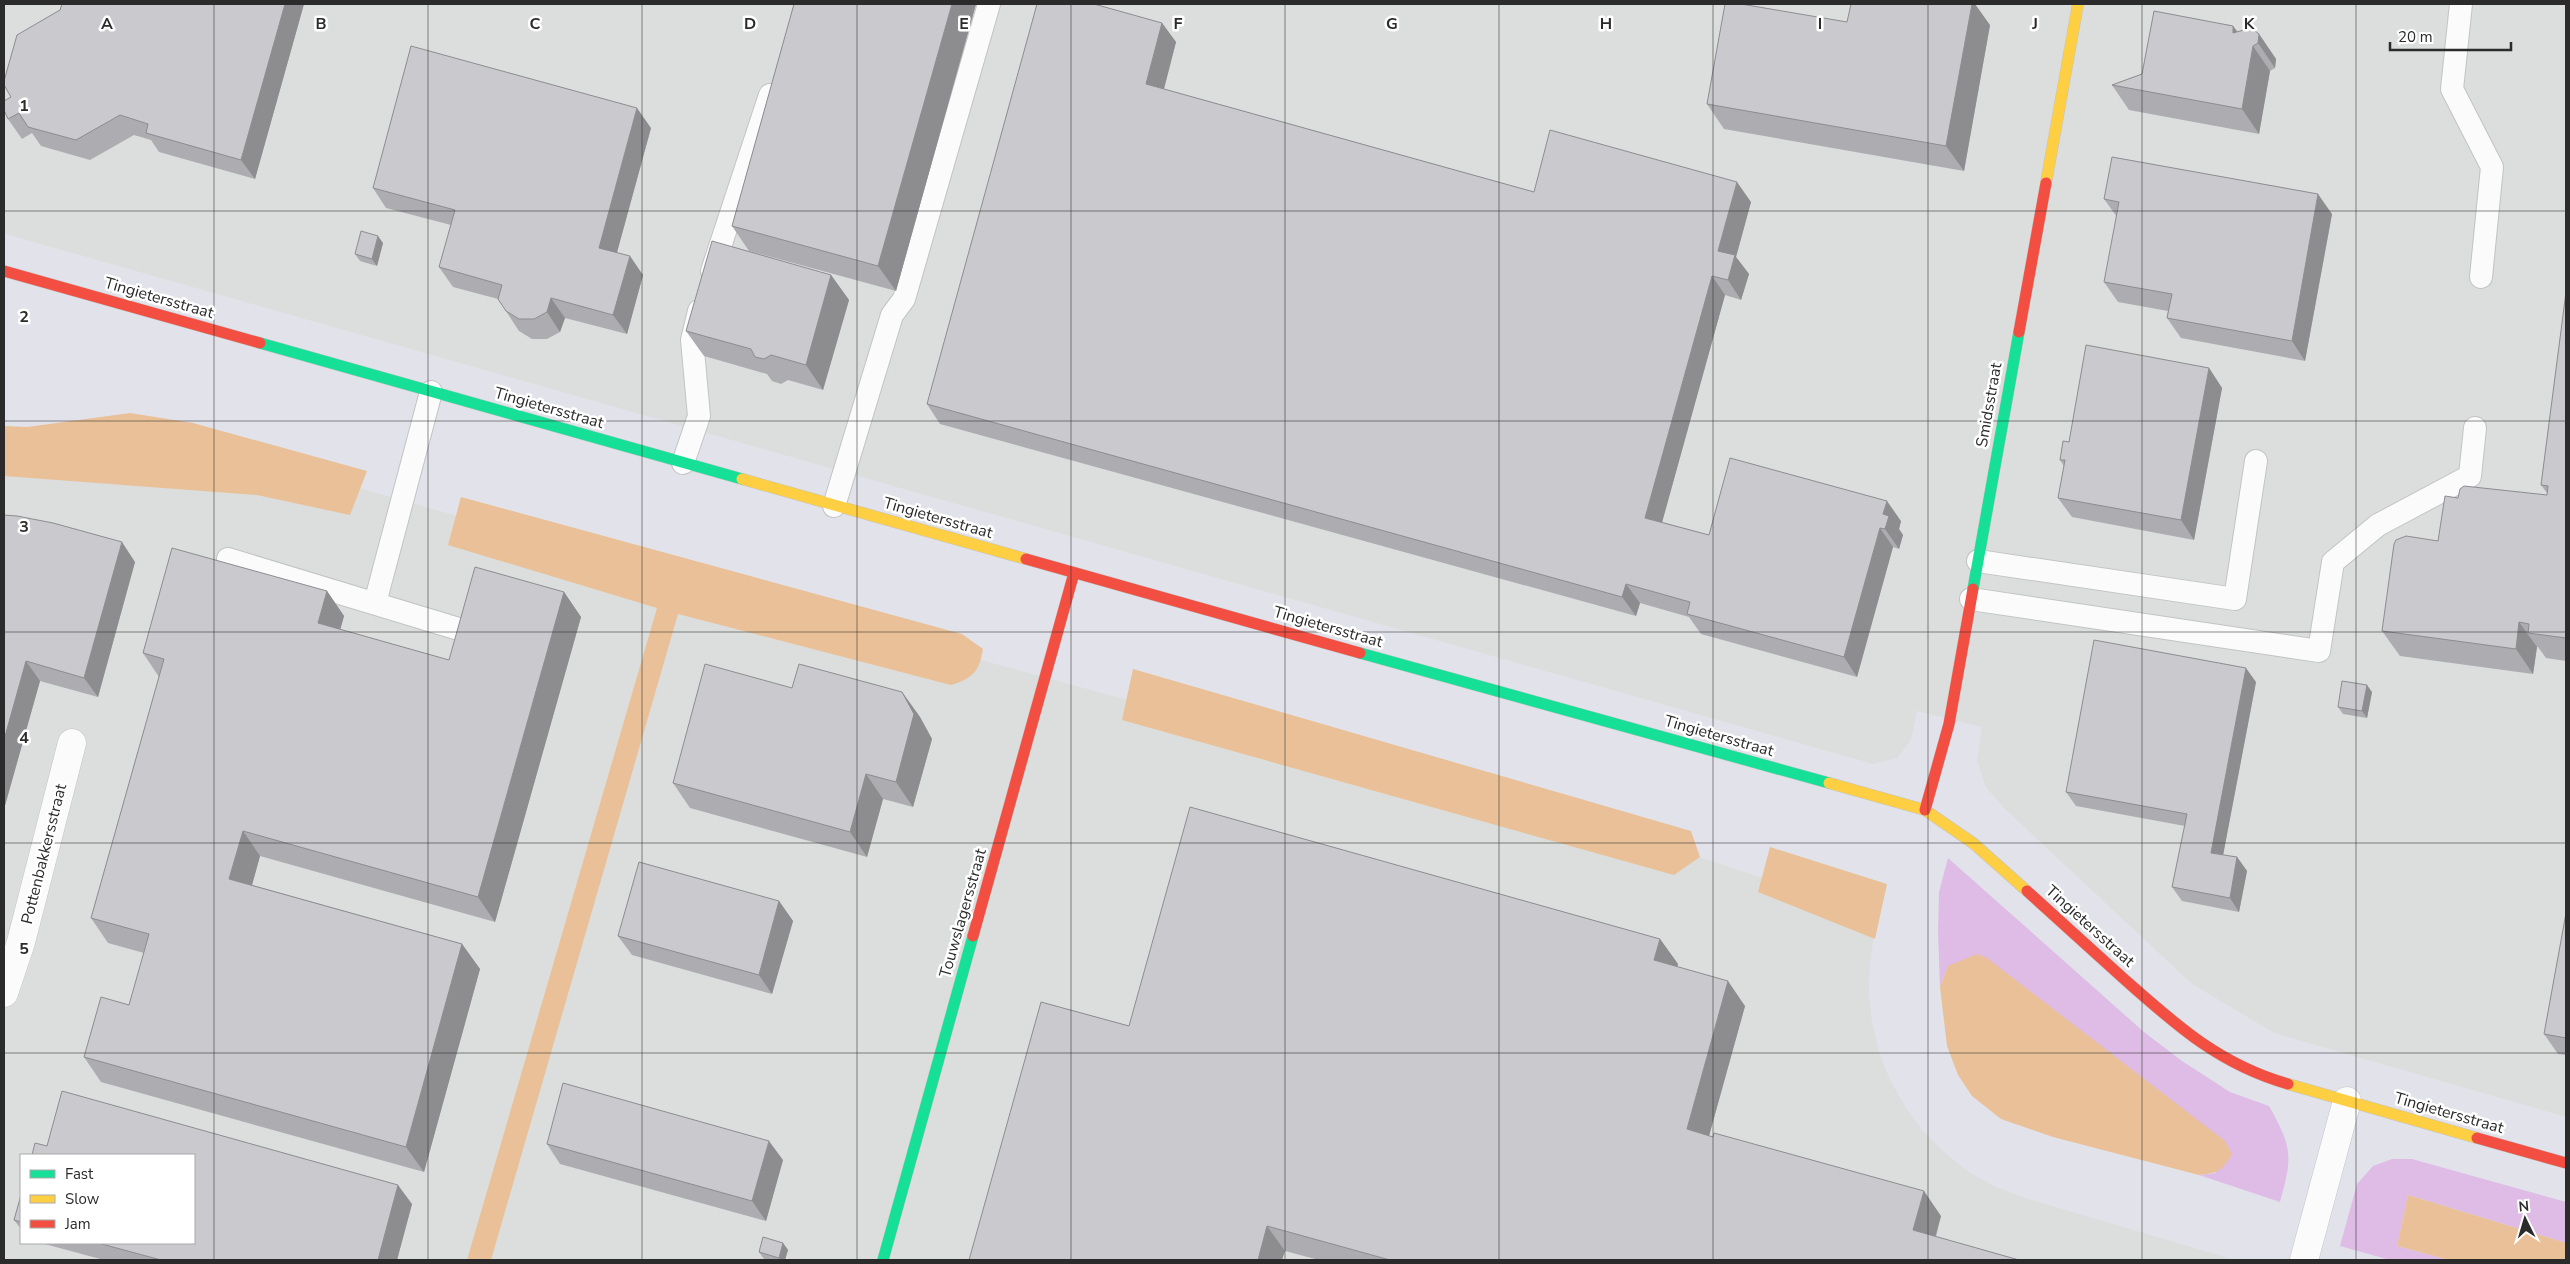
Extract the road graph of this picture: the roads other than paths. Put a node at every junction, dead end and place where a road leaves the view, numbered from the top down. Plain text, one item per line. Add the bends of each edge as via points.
1 (989, 4) edge
2 (2078, 4) edge
3 (2461, 4) edge
4 (775, 79) edge
5 (4, 271) edge
6 (2481, 277) dead end
7 (432, 392) junction
8 (2475, 428) dead end
9 (2256, 460) dead end
10 (682, 462) junction
11 (834, 506) junction
12 (228, 559) dead end
13 (1978, 561) junction
14 (1074, 573) junction
15 (1971, 599) junction
16 (375, 603) junction
17 (506, 644) edge
18 (72, 743) dead end
19 (1924, 810) junction
20 (4, 994) edge
21 (2347, 1101) junction
22 (2566, 1163) edge
23 (883, 1260) edge
24 (2304, 1260) edge

1 - 11 lane via 904,299 892,315
2 - 13 street, Smidsstraat
3 - 6 lane via 2452,89 2492,166
4 - 10 lane via 698,314 692,340 699,416
5 - 7 street, Tingietersstraat
7 - 10 street, Tingietersstraat
7 - 16 lane
8 - 15 lane via 2470,476 2378,525 2333,562 2319,651
9 - 13 lane via 2235,599
10 - 11 street, Tingietersstraat
11 - 14 street, Tingietersstraat
12 - 16 lane
13 - 15 street, Smidsstraat
14 - 19 street, Tingietersstraat
14 - 23 street, Touwslagersstraat
15 - 19 street, Smidsstraat via 1948,724
16 - 17 lane
18 - 20 street, Pottenbakkersstraat via 21,942
19 - 21 street, Tingietersstraat via 1973,843 2184,1032 2221,1056 2264,1077
21 - 22 street, Tingietersstraat
21 - 24 street

